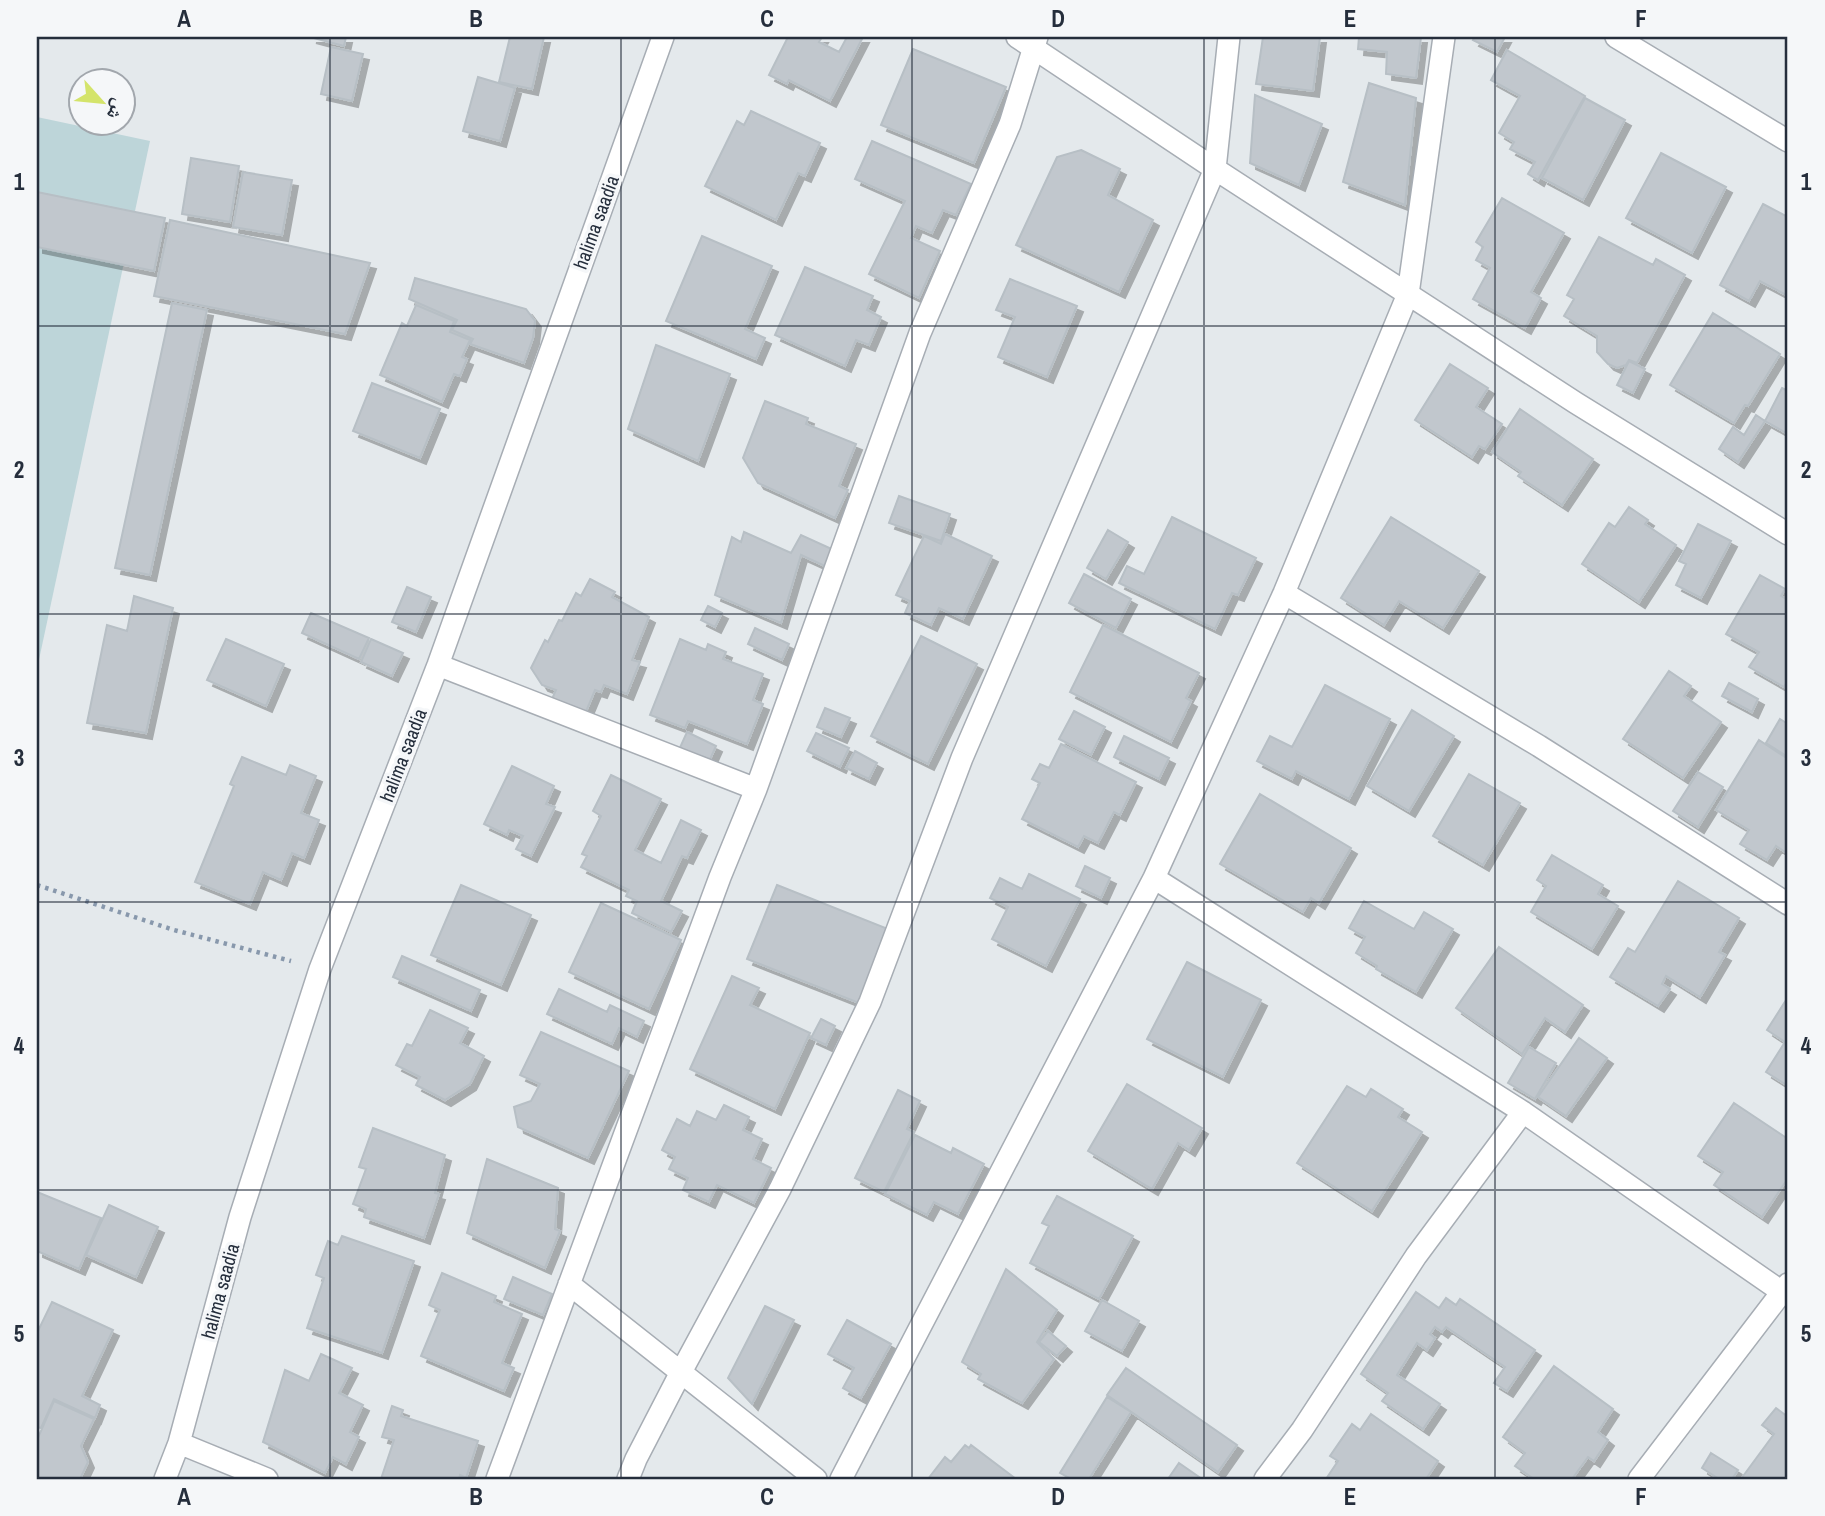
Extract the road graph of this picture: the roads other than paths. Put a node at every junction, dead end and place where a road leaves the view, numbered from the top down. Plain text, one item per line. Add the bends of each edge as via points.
1 (663, 37) edge
2 (1229, 37) edge
3 (1444, 37) edge
4 (1616, 37) edge
5 (1029, 40) edge
6 (1788, 141) edge
7 (1214, 169) junction
8 (1408, 294) junction
9 (1788, 534) edge
10 (1284, 593) junction
11 (438, 665) junction
12 (756, 789) junction
13 (1154, 878) junction
14 (1788, 904) edge
15 (1523, 1112) junction
16 (569, 1284) junction
17 (1785, 1288) edge
18 (681, 1373) junction
19 (179, 1443) junction
20 (165, 1479) edge
21 (267, 1479) edge
22 (497, 1479) edge
23 (628, 1479) edge
24 (816, 1479) edge
25 (841, 1479) edge
26 (1265, 1479) edge
27 (1639, 1479) edge

1 - 11 street, halima saadia
2 - 7 street
3 - 8 street
4 - 6 street
5 - 7 street
5 - 12 street via 1010,124 920,333
7 - 8 street
7 - 18 street via 962,758 870,1002 780,1189
8 - 9 street
8 - 10 street
10 - 13 street
10 - 14 street via 1539,746
11 - 12 street
11 - 19 street, halima saadia via 320,969 240,1217
12 - 16 street
13 - 15 street
13 - 25 street
15 - 17 street
15 - 26 street via 1416,1256
16 - 18 street
16 - 22 street
17 - 27 street
18 - 23 street
18 - 24 street
19 - 20 street, halima saadia
19 - 21 street

